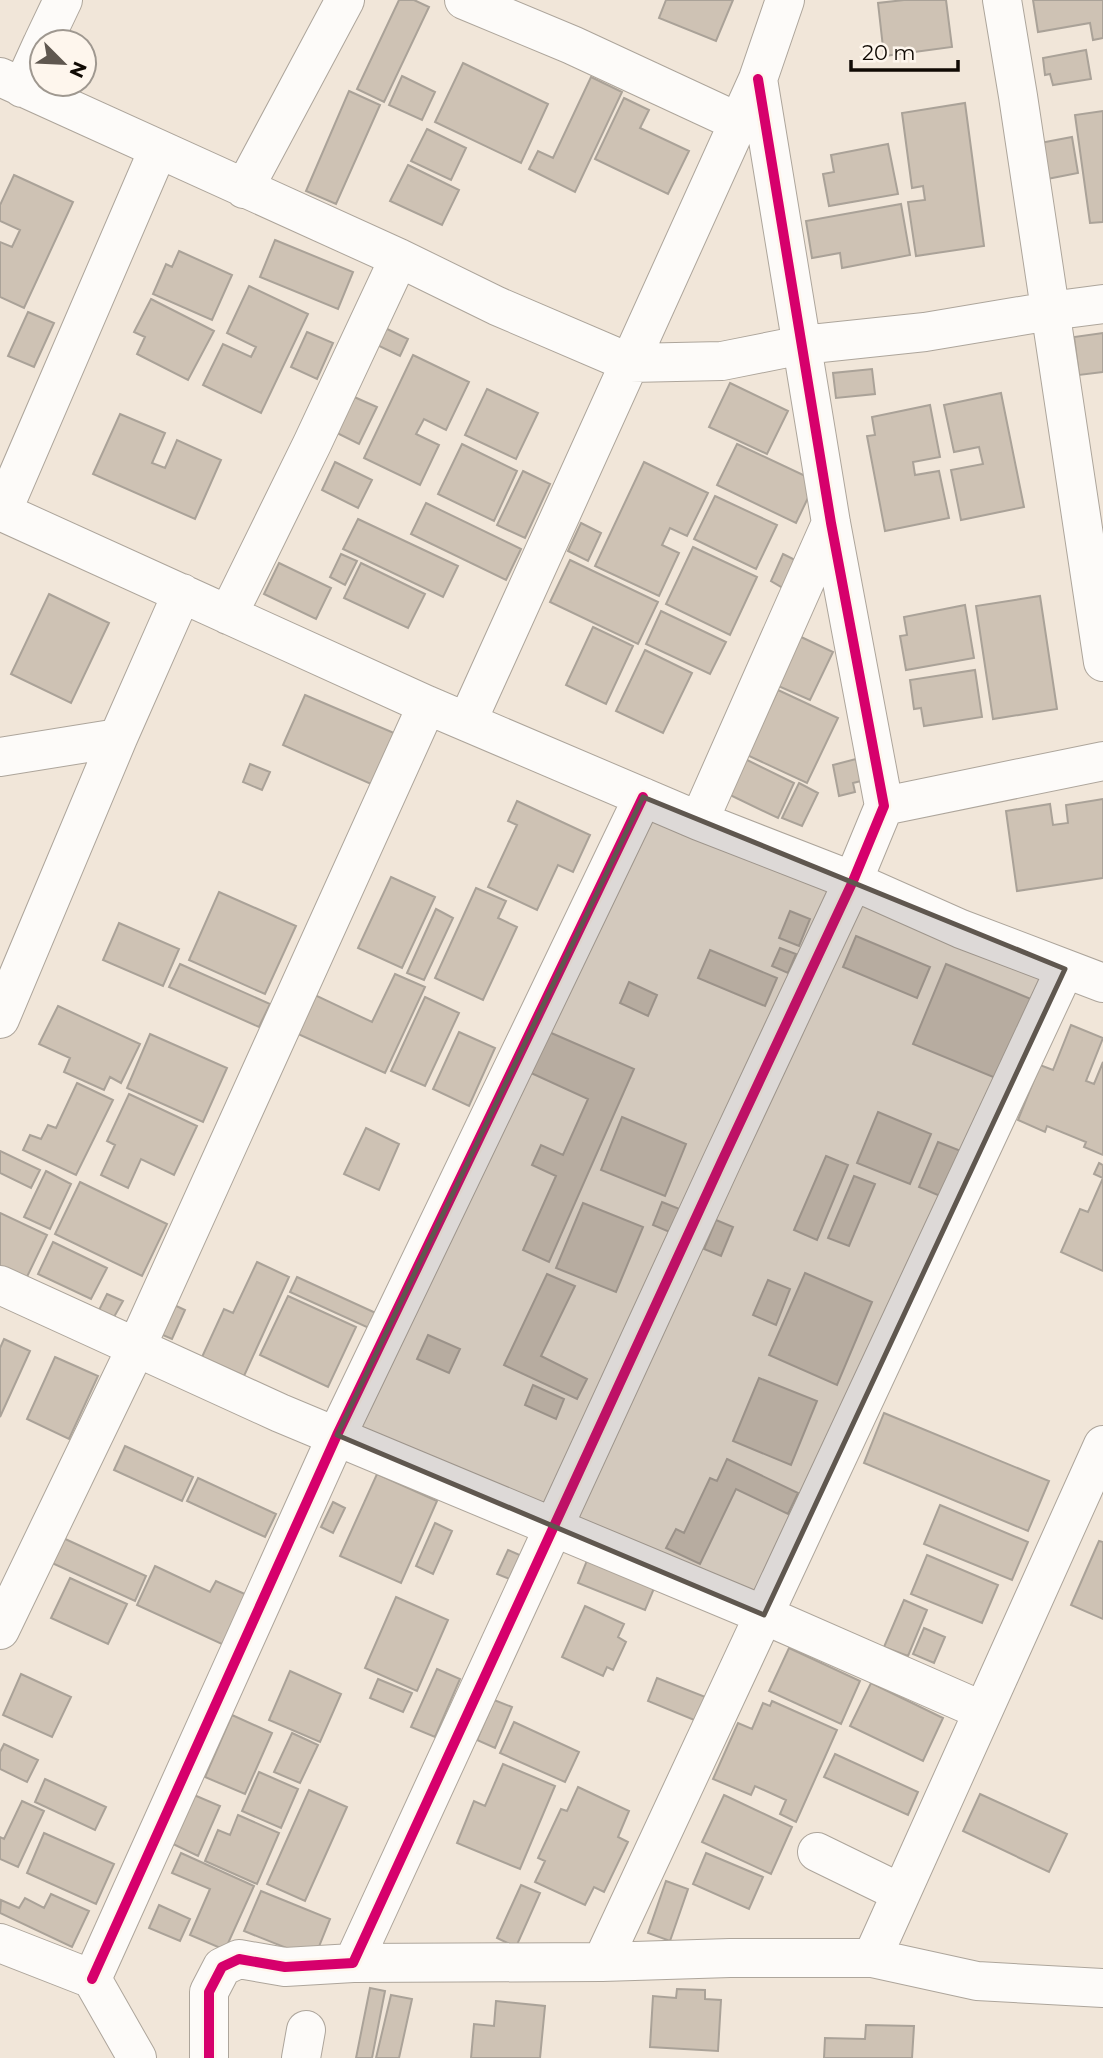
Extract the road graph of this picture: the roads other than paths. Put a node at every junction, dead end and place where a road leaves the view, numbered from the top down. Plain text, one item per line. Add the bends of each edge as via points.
1 (63, 0) edge
2 (345, 0) edge
3 (464, 0) edge
4 (785, 0) edge
5 (1002, 0) edge
6 (50, 28) edge
7 (28, 62) edge
8 (758, 79) junction
9 (11, 83) edge
10 (738, 122) junction
11 (158, 150) junction
12 (244, 189) junction
13 (399, 258) junction
14 (1103, 304) edge
15 (1050, 311) junction
16 (802, 345) junction
17 (630, 363) junction
18 (1, 512) edge
19 (831, 523) junction
20 (182, 593) junction
21 (228, 615) junction
22 (1103, 662) edge
23 (427, 705) junction
24 (467, 722) junction
25 (118, 738) junction
26 (0, 757) edge
27 (1103, 761) edge
28 (643, 797) junction
29 (884, 806) junction
30 (699, 821) junction
31 (853, 881) junction
32 (1065, 969) junction
33 (1103, 983) edge
34 (0, 1018) edge
35 (0, 1285) edge
36 (136, 1348) junction
37 (337, 1435) junction
38 (1103, 1445) edge
39 (554, 1528) junction
40 (764, 1615) junction
41 (0, 1630) edge
42 (983, 1712) junction
43 (817, 1852) dead end
44 (901, 1893) junction
45 (0, 1943) edge
46 (872, 1958) junction
47 (602, 1962) junction
48 (353, 1963) junction
49 (92, 1979) junction
50 (1103, 1988) edge
51 (136, 2058) edge
52 (209, 2058) edge

1 - 6 street
2 - 12 street
3 - 10 street
4 - 8 street
5 - 15 street
7 - 9 street
8 - 10 street
8 - 16 street
9 - 11 street
10 - 17 street
11 - 12 street
11 - 18 street
12 - 13 street
13 - 17 street via 496,306
13 - 21 street
14 - 15 street
15 - 16 street via 925,332
15 - 22 street
16 - 17 street via 722,361
16 - 19 street
17 - 24 street
18 - 20 street
19 - 29 street
19 - 30 street
20 - 21 street
20 - 25 street
21 - 23 street
23 - 24 street
23 - 36 street
24 - 28 street
25 - 26 street
25 - 34 street
27 - 29 street
28 - 30 street
28 - 37 street
29 - 31 street
30 - 31 street
31 - 32 street
31 - 39 street
32 - 33 street
32 - 40 street
35 - 36 street
36 - 37 street
36 - 41 street
37 - 39 street
37 - 49 street
38 - 42 street
39 - 40 street
39 - 48 street
40 - 42 street
40 - 47 street
42 - 44 street
43 - 44 street
44 - 46 street
45 - 49 street
46 - 47 street
46 - 50 street via 977,1982
47 - 48 street
48 - 52 street via 285,1967 239,1959 222,1967 209,1992
49 - 51 street

